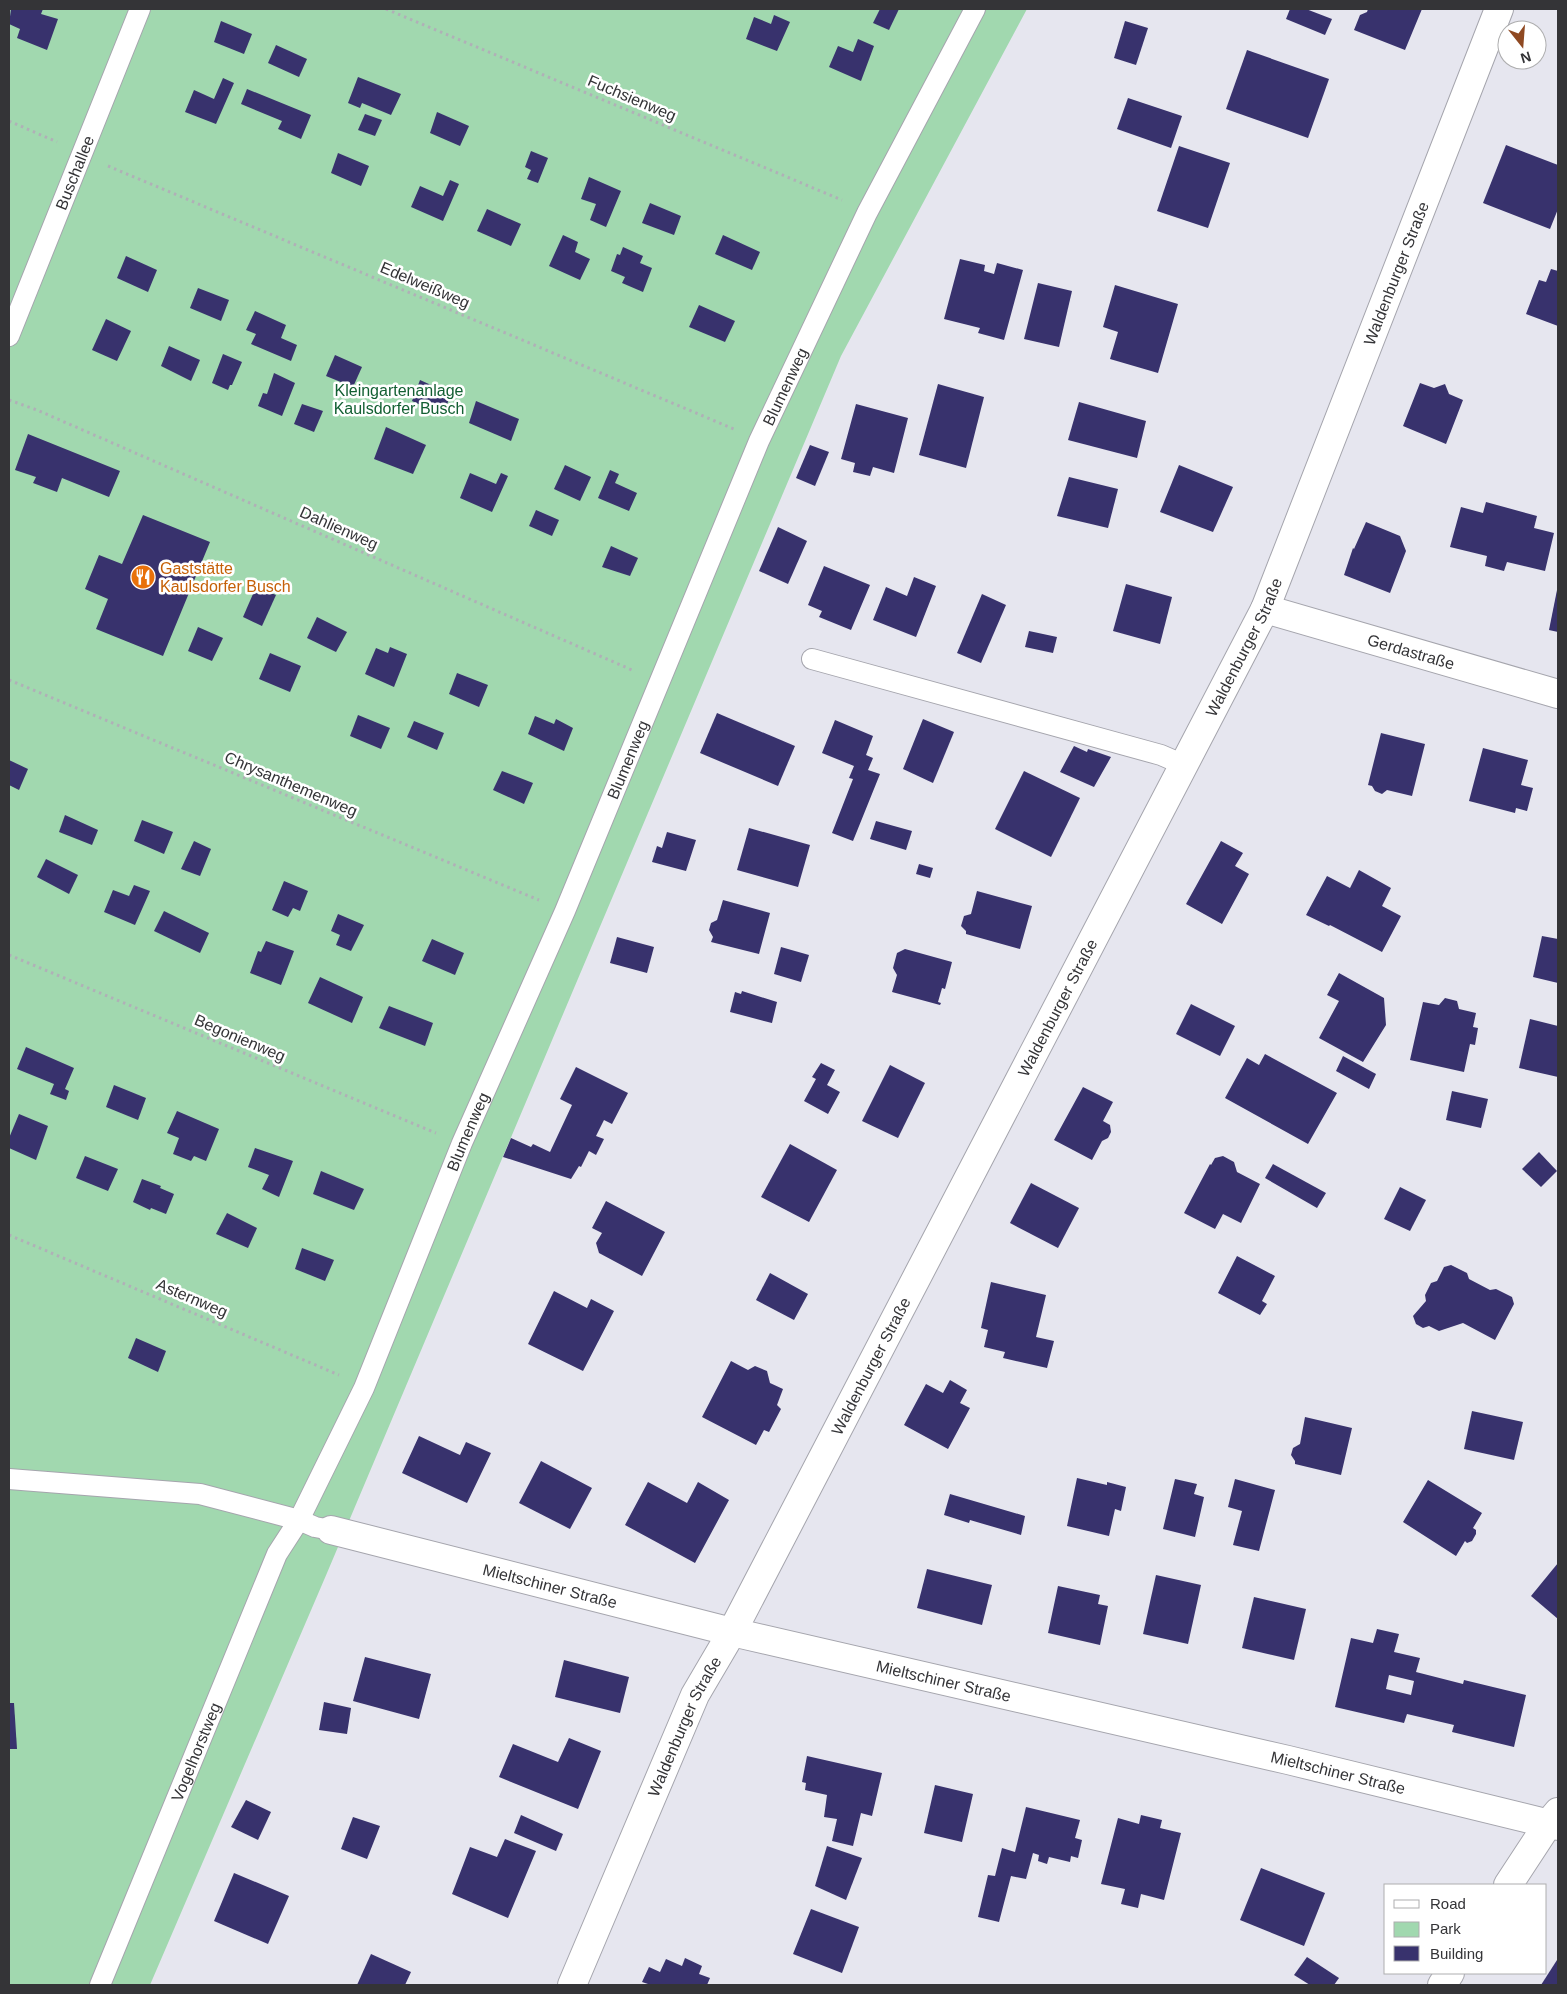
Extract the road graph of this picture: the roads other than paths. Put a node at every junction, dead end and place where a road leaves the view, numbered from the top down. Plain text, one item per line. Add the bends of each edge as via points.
1 (140, 9) edge
2 (975, 9) edge
3 (1498, 9) edge
4 (9, 336) edge
5 (1265, 608) junction
6 (812, 660) dead end
7 (1558, 694) edge
8 (1184, 765) junction
9 (9, 1479) edge
10 (299, 1520) junction
11 (331, 1530) joint
12 (732, 1632) junction
13 (1555, 1820) edge
14 (1509, 1884) edge
15 (1449, 1974) edge
16 (100, 1985) edge
17 (572, 1985) edge
18 (1442, 1985) edge

1 - 4 lane, Buschallee
2 - 10 lane, Blumenweg via 867,213 759,441 565,910 462,1142 364,1388
3 - 5 street, Waldenburger Straße
5 - 7 street, Gerdastraße
5 - 8 street, Waldenburger Straße
6 - 8 lane via 1161,755
8 - 12 street, Waldenburger Straße
9 - 10 lane via 200,1494
10 - 11 lane
10 - 16 lane, Vogelhorstweg via 277,1554
11 - 12 street, Mieltschiner Straße
12 - 13 street, Mieltschiner Straße
12 - 17 street, Waldenburger Straße via 695,1695
13 - 14 street
15 - 18 street

